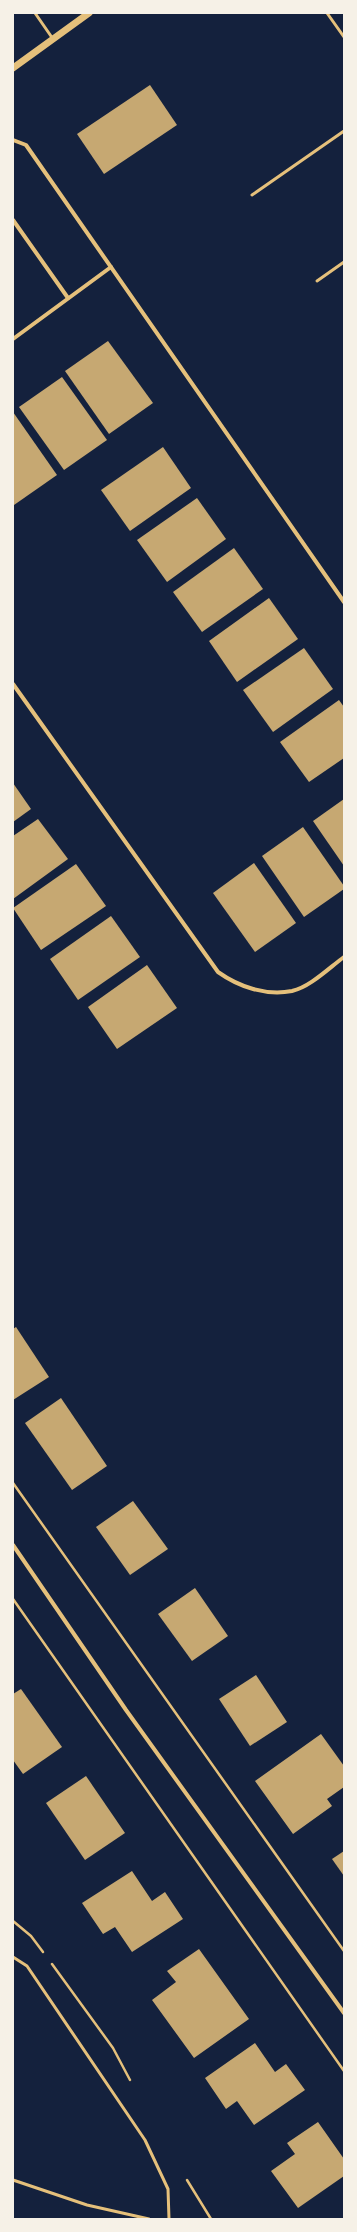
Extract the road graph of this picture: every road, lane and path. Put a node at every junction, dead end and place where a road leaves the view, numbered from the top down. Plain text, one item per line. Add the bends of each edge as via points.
1 (35, 13) edge
2 (89, 13) edge
3 (327, 13) edge
4 (344, 37) edge
5 (53, 39) junction
6 (13, 68) edge
7 (344, 131) edge
8 (13, 140) edge
9 (252, 195) dead end
10 (13, 220) edge
11 (344, 262) edge
12 (111, 267) junction
13 (317, 281) dead end
14 (68, 298) junction
15 (13, 339) edge
16 (344, 602) edge
17 (13, 684) edge
18 (344, 958) edge
19 (13, 1483) edge
20 (13, 1545) edge
21 (13, 1599) edge
22 (344, 1951) edge
23 (13, 1957) edge
24 (344, 2013) edge
25 (344, 2071) edge
26 (13, 2180) edge
27 (149, 2219) edge
28 (169, 2219) edge

1 - 5 lane
2 - 5 street
3 - 4 lane
5 - 6 street
7 - 9 lane
8 - 12 street via 26,145
10 - 14 street
11 - 13 lane
12 - 14 street
12 - 16 street
14 - 15 street
17 - 18 street via 218,972 240,986 264,992 292,991 307,984
19 - 22 path
20 - 24 street via 126,1710
21 - 25 path
23 - 28 lane via 27,1966 145,2140 168,2189
26 - 27 lane via 87,2204

